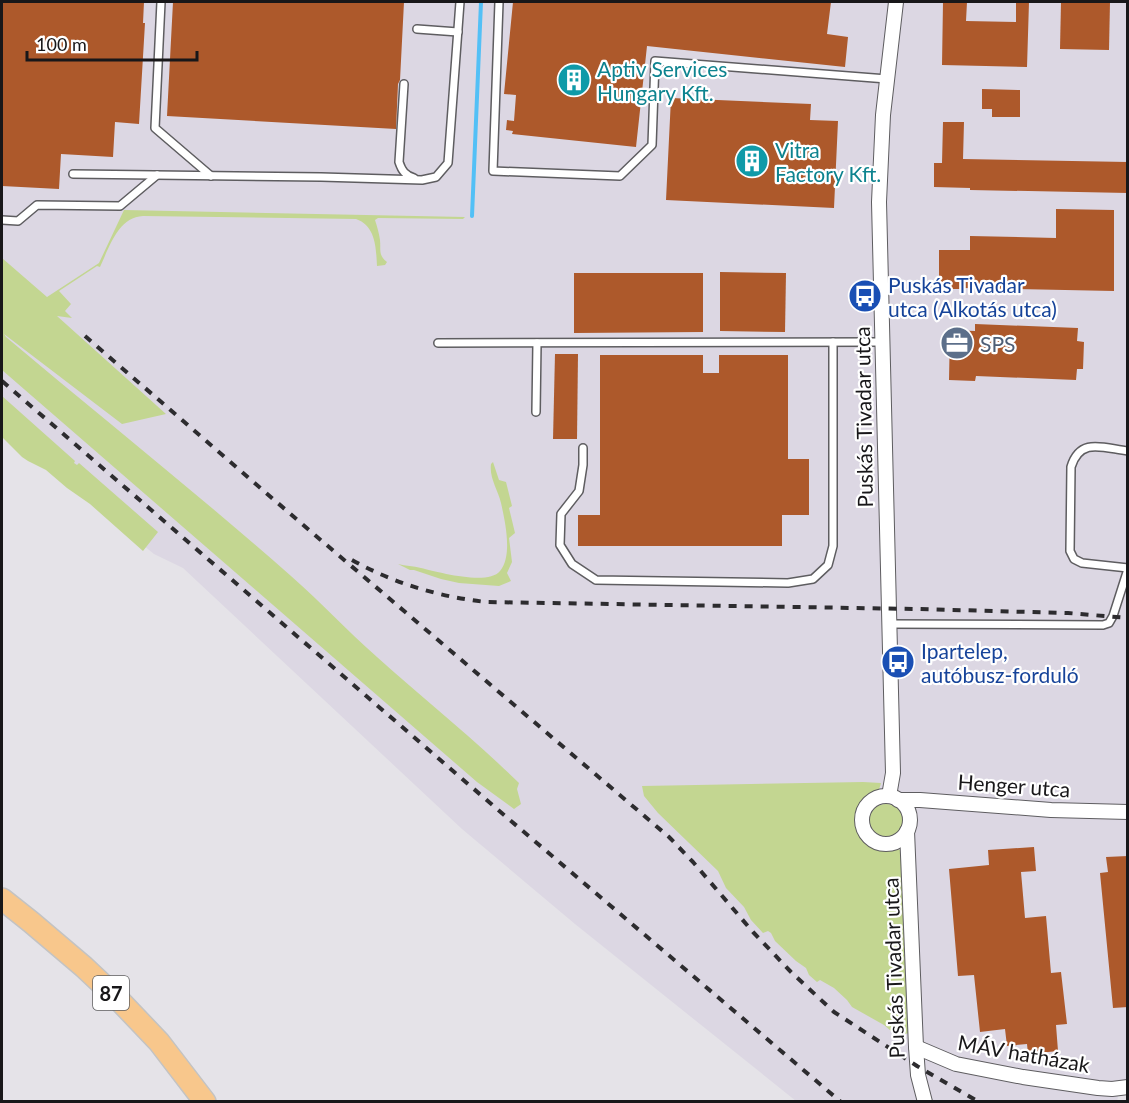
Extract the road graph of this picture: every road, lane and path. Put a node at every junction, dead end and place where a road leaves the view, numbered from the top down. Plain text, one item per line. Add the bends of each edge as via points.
1 (161, 2) edge
2 (460, 2) edge
3 (499, 2) edge
4 (896, 2) edge
5 (417, 29) dead end
6 (458, 32) junction
7 (887, 80) junction
8 (404, 84) dead end
9 (73, 174) dead end
10 (157, 175) junction
11 (212, 176) junction
12 (422, 180) junction
13 (2, 220) edge
14 (832, 342) junction
15 (882, 342) junction
16 (438, 343) dead end
17 (537, 343) junction
18 (536, 412) dead end
19 (583, 448) dead end
20 (1128, 451) edge
21 (1128, 568) edge
22 (889, 624) junction
23 (894, 798) junction
24 (1128, 812) edge
25 (907, 831) junction
26 (2, 899) edge
27 (916, 1047) junction
28 (1128, 1087) edge
29 (206, 1101) edge
30 (925, 1101) edge

1 - 11 lane via 155,128
2 - 6 lane
3 - 7 lane via 493,171 620,176 652,144 656,61
4 - 7 street, Puskás Tivadar utca
5 - 6 lane
6 - 12 lane via 448,164 436,177
7 - 15 street, Puskás Tivadar utca via 879,202
8 - 12 lane via 399,162 407,176
9 - 10 lane
10 - 11 lane
10 - 13 lane via 120,206 37,205 18,221
11 - 12 lane
14 - 15 lane
14 - 17 lane
14 - 19 lane via 833,546 828,565 813,579 788,583 596,580 572,564 560,545 561,514 579,491
15 - 22 street, Puskás Tivadar utca
16 - 17 lane
17 - 18 lane
20 - 21 lane via 1092,447 1078,452 1071,466 1070,552 1082,563
21 - 22 lane via 1113,616 1103,625
22 - 23 street, Puskás Tivadar utca
23 - 24 street, Henger utca
23 - 25 street, Puskás Tivadar utca via 907,809
23 - 25 street via 878,798 867,807 862,817 864,829 874,841 885,844 897,842
25 - 27 street, Puskás Tivadar utca
26 - 29 main road, 87 via 119,1000
27 - 28 street, MÁV hatházak via 956,1064 1023,1077 1098,1088
27 - 30 street, Puskás Tivadar utca

